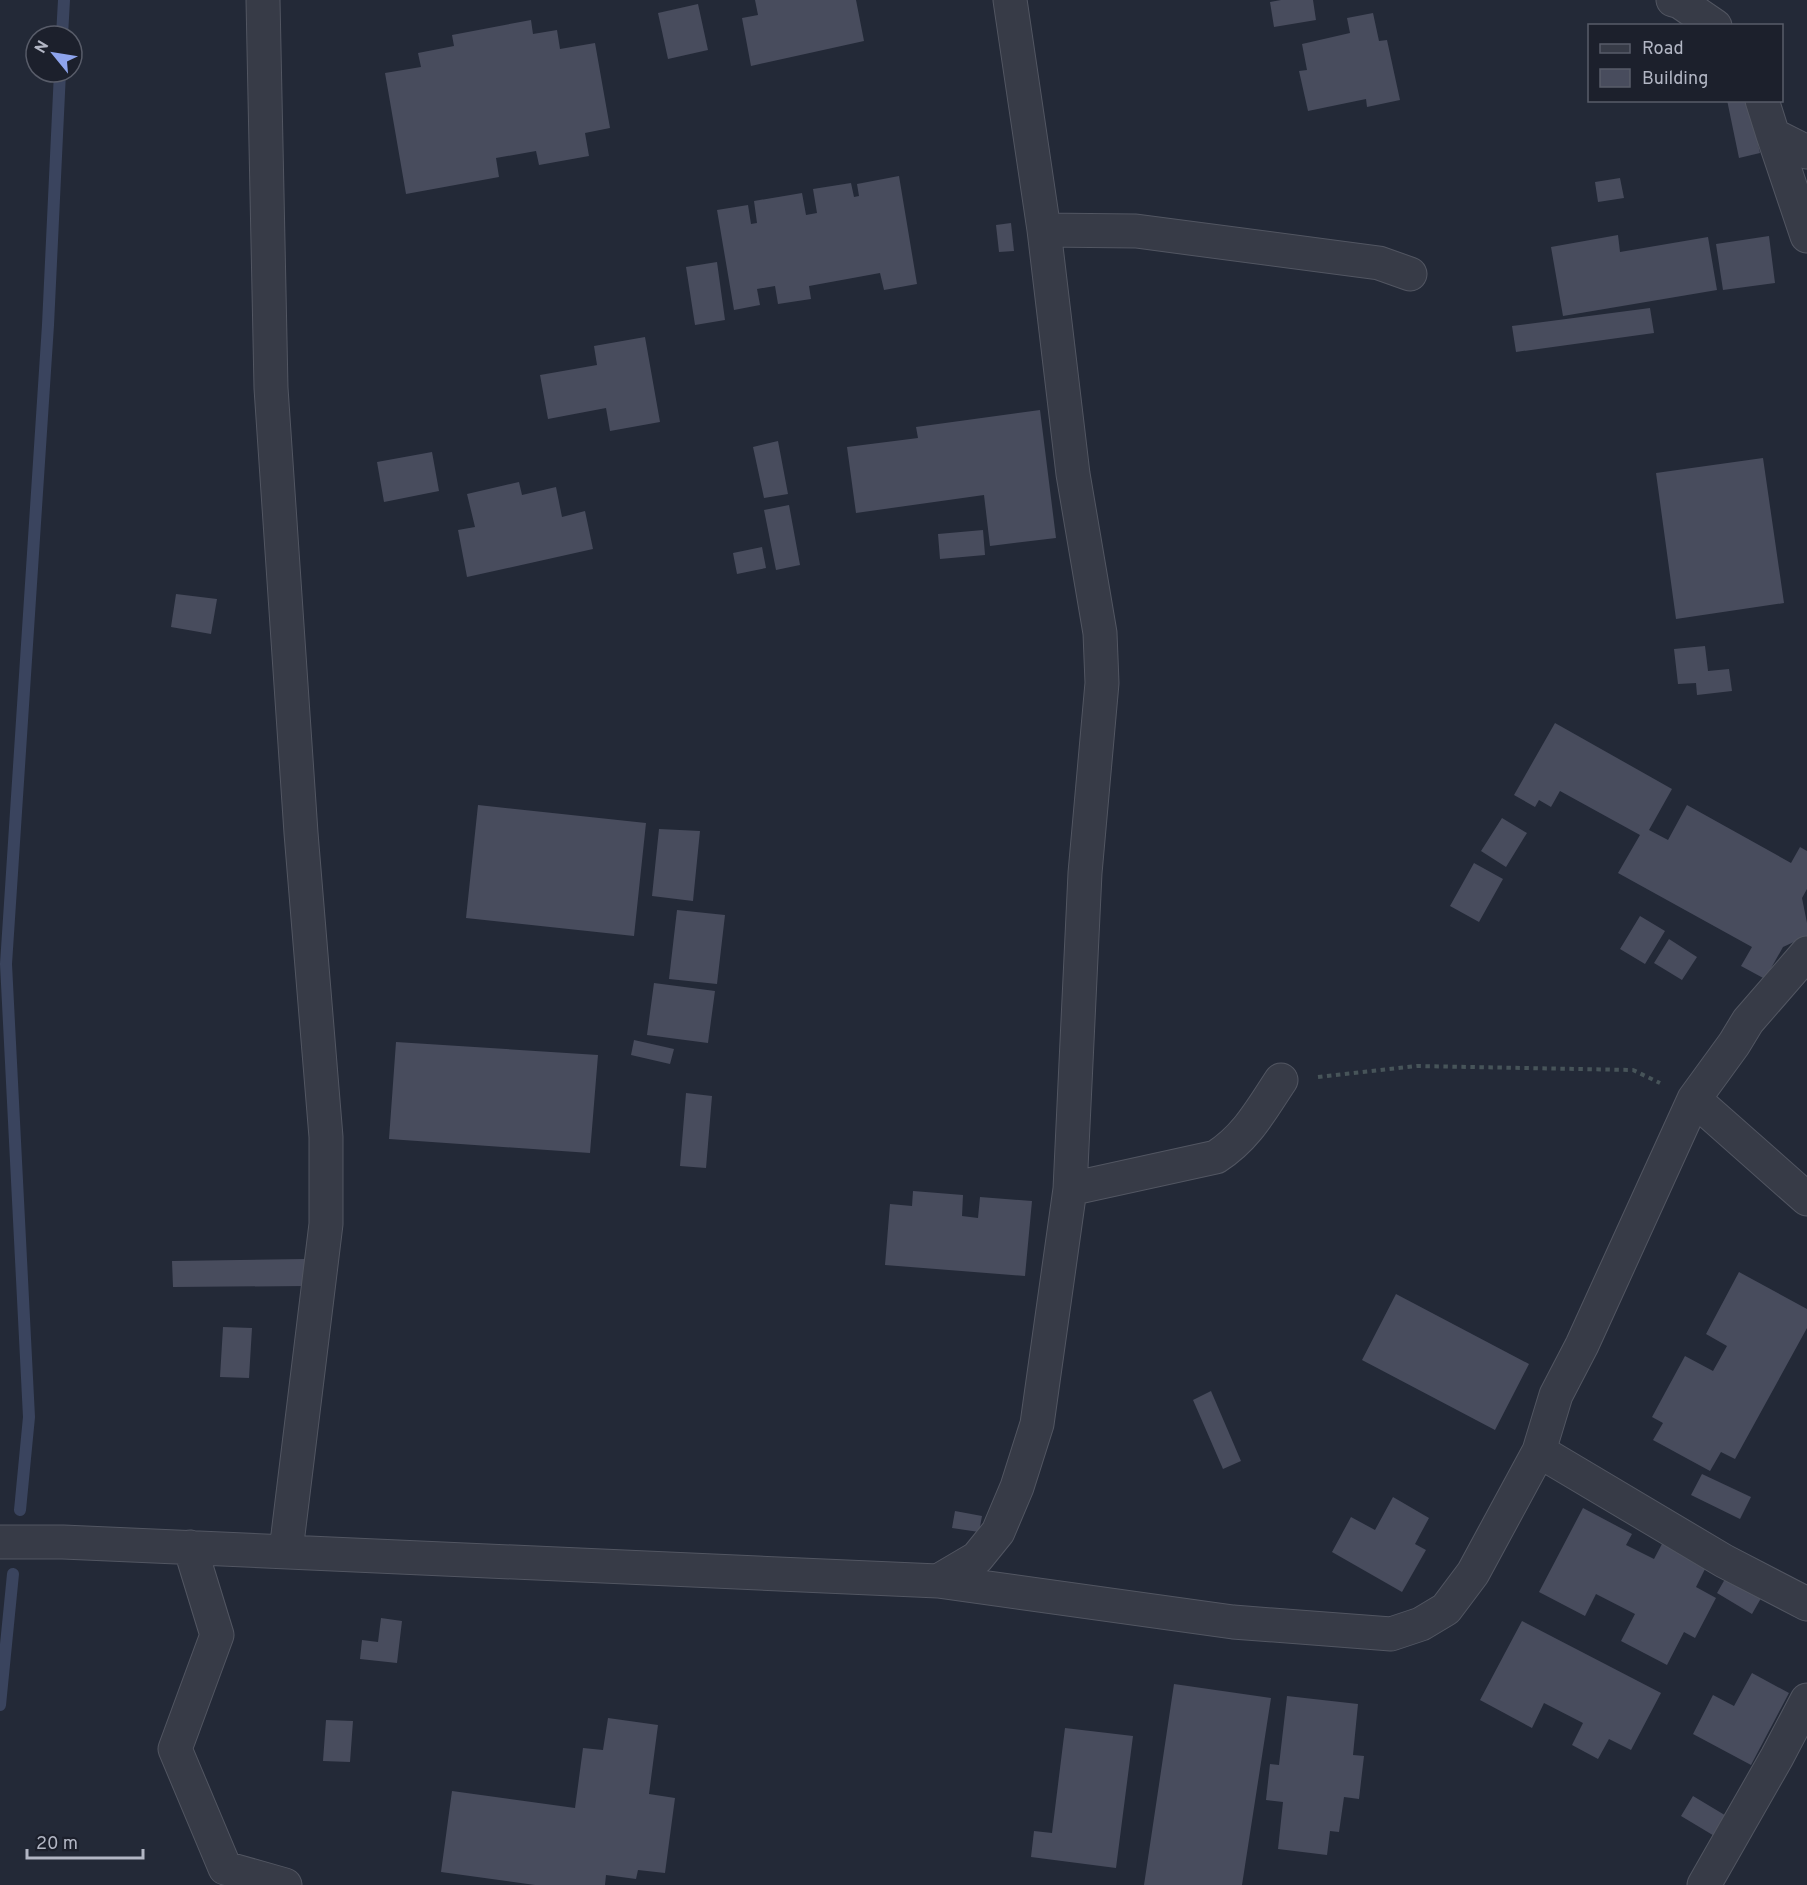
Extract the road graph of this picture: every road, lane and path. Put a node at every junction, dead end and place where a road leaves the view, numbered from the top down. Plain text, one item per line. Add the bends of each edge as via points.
1 (263, 0) edge
2 (1010, 0) edge
3 (1673, 0) edge
4 (1713, 24) edge
5 (1763, 102) edge
6 (1773, 135) junction
7 (1807, 152) edge
8 (1044, 230) junction
9 (1807, 236) edge
10 (1410, 274) dead end
11 (1807, 953) edge
12 (1281, 1080) joint
13 (1694, 1099) junction
14 (1070, 1189) junction
15 (1807, 1199) edge
16 (1539, 1451) junction
17 (0, 1542) edge
18 (190, 1547) junction
19 (286, 1551) junction
20 (938, 1581) junction
21 (1807, 1604) edge
22 (1807, 1700) edge
23 (285, 1885) edge
24 (1704, 1885) edge

1 - 19 street via 271,388 326,1137 326,1224
2 - 8 street
3 - 4 street
5 - 6 street
6 - 7 street
6 - 9 street
8 - 10 street via 1136,231 1379,263
8 - 14 street via 1073,474 1100,633 1102,683 1085,873
11 - 13 street via 1749,1021
12 - 13 path via 1417,1066 1633,1070
12 - 14 street via 1234,1145 1216,1157
13 - 15 street
13 - 16 street via 1556,1395
14 - 20 street via 1037,1424 1017,1487 998,1532 977,1558
16 - 20 street via 1473,1573 1446,1609 1421,1624 1391,1634 1233,1622
16 - 21 street via 1724,1561
17 - 18 street
18 - 19 street
18 - 23 street via 217,1635 175,1749 225,1868
19 - 20 street
22 - 24 street

